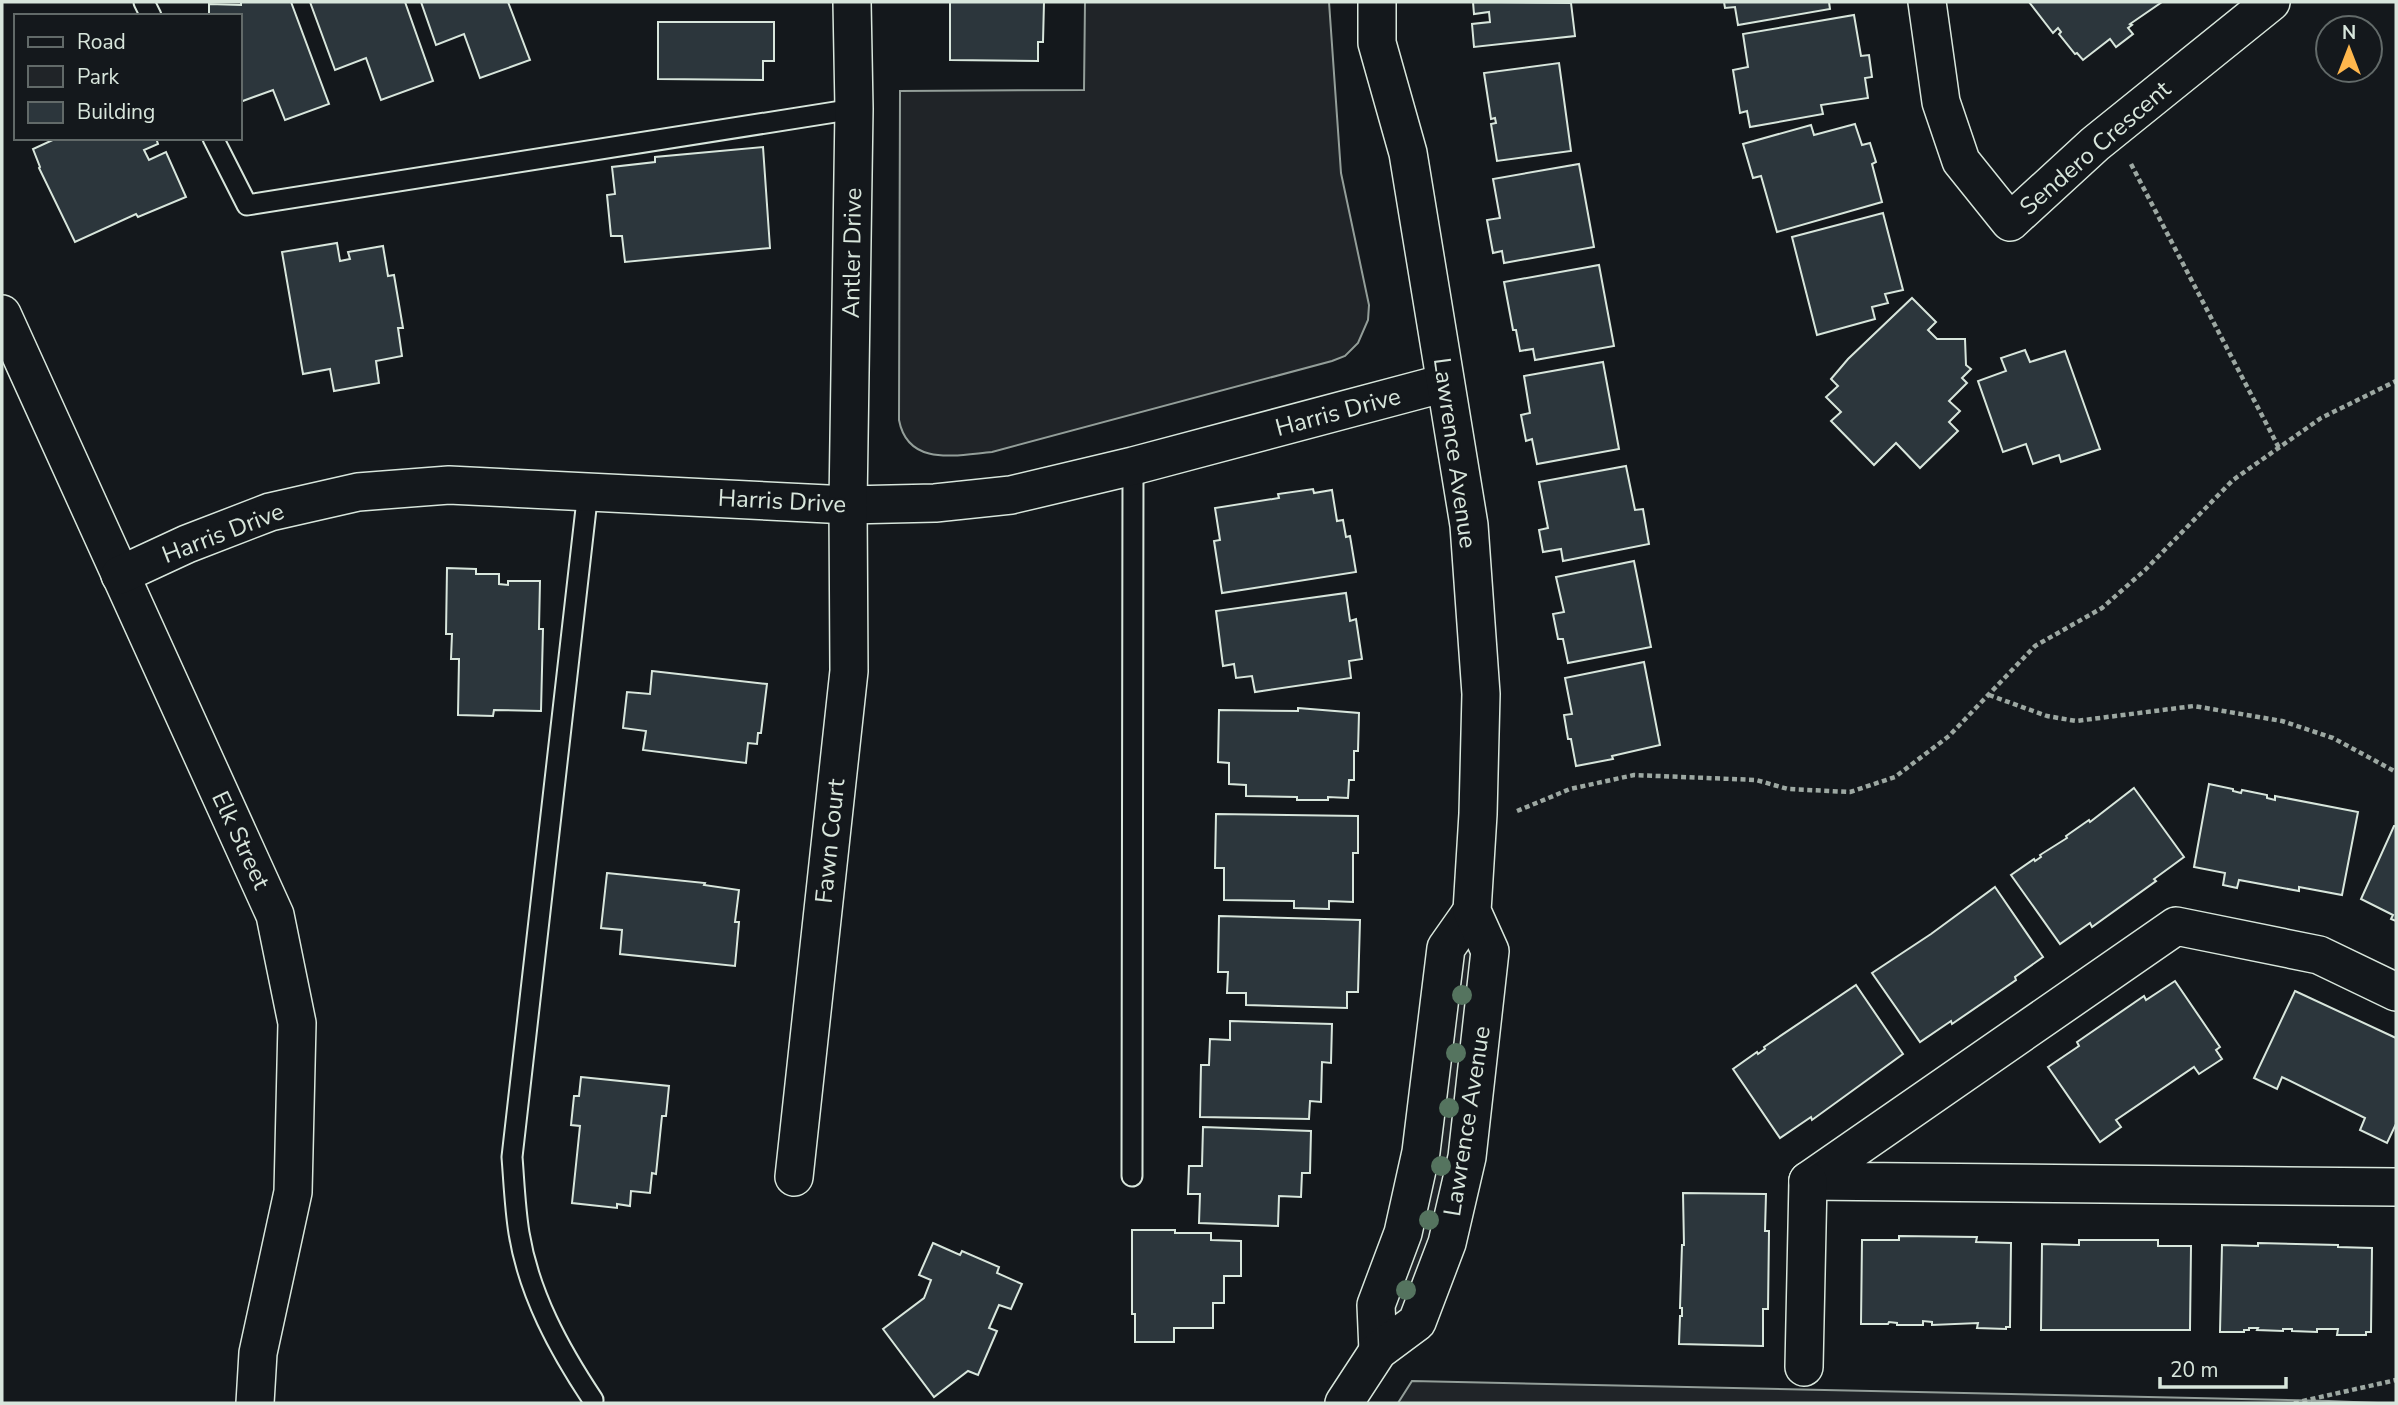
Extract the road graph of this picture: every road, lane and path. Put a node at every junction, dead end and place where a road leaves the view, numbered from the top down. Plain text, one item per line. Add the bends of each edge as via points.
1 (852, 2) edge
2 (1377, 2) edge
3 (1927, 2) edge
4 (2271, 2) edge
5 (854, 109) junction
6 (2113, 130) junction
7 (214, 140) edge
8 (2, 314) edge
9 (2396, 381) edge
10 (1446, 383) junction
11 (2278, 448) junction
12 (1133, 466) junction
13 (588, 492) junction
14 (848, 505) junction
15 (120, 575) junction
16 (1989, 695) junction
17 (2396, 772) edge
18 (1478, 814) junction
19 (2396, 992) edge
20 (1132, 1176) dead end
21 (794, 1177) dead end
22 (1808, 1181) junction
23 (2396, 1187) edge
24 (1804, 1367) dead end
25 (2396, 1380) edge
26 (593, 1400) dead end
27 (255, 1403) edge
28 (1344, 1403) edge
29 (2294, 1403) edge

1 - 5 street, Antler Drive
2 - 10 street, Lawrence Avenue via 1377,43 1408,153
3 - 6 street, Sendero Crescent via 1941,102 1961,161 2010,222
4 - 6 street, Sendero Crescent
5 - 7 lane via 247,205
5 - 14 street, Antler Drive
6 - 11 path
8 - 15 street, Elk Street
9 - 11 path via 2321,418
10 - 12 street, Harris Drive
10 - 18 street, Lawrence Avenue via 1469,525 1481,694
11 - 16 path via 2233,480 2102,608 2035,646
12 - 14 street, Harris Drive via 1011,495
12 - 20 lane
13 - 14 street, Harris Drive
13 - 15 street, Harris Drive via 449,485 358,492 270,512
13 - 26 lane via 512,1157 519,1233 532,1287 567,1362
14 - 21 street, Fawn Court via 849,671
15 - 27 street, Elk Street via 275,915 297,1023 293,1192 258,1353
16 - 17 path via 2047,716 2076,721 2194,706 2282,721 2333,738
16 - 18 path via 1949,736 1895,777 1850,792 1788,789 1756,780 1634,775 1570,789 1517,812
18 - 28 street, Lawrence Avenue via 1472,911 1490,951 1467,1157 1447,1242 1417,1322 1378,1351
19 - 22 street via 2319,955 2176,926
22 - 23 street
22 - 24 street
25 - 29 path

